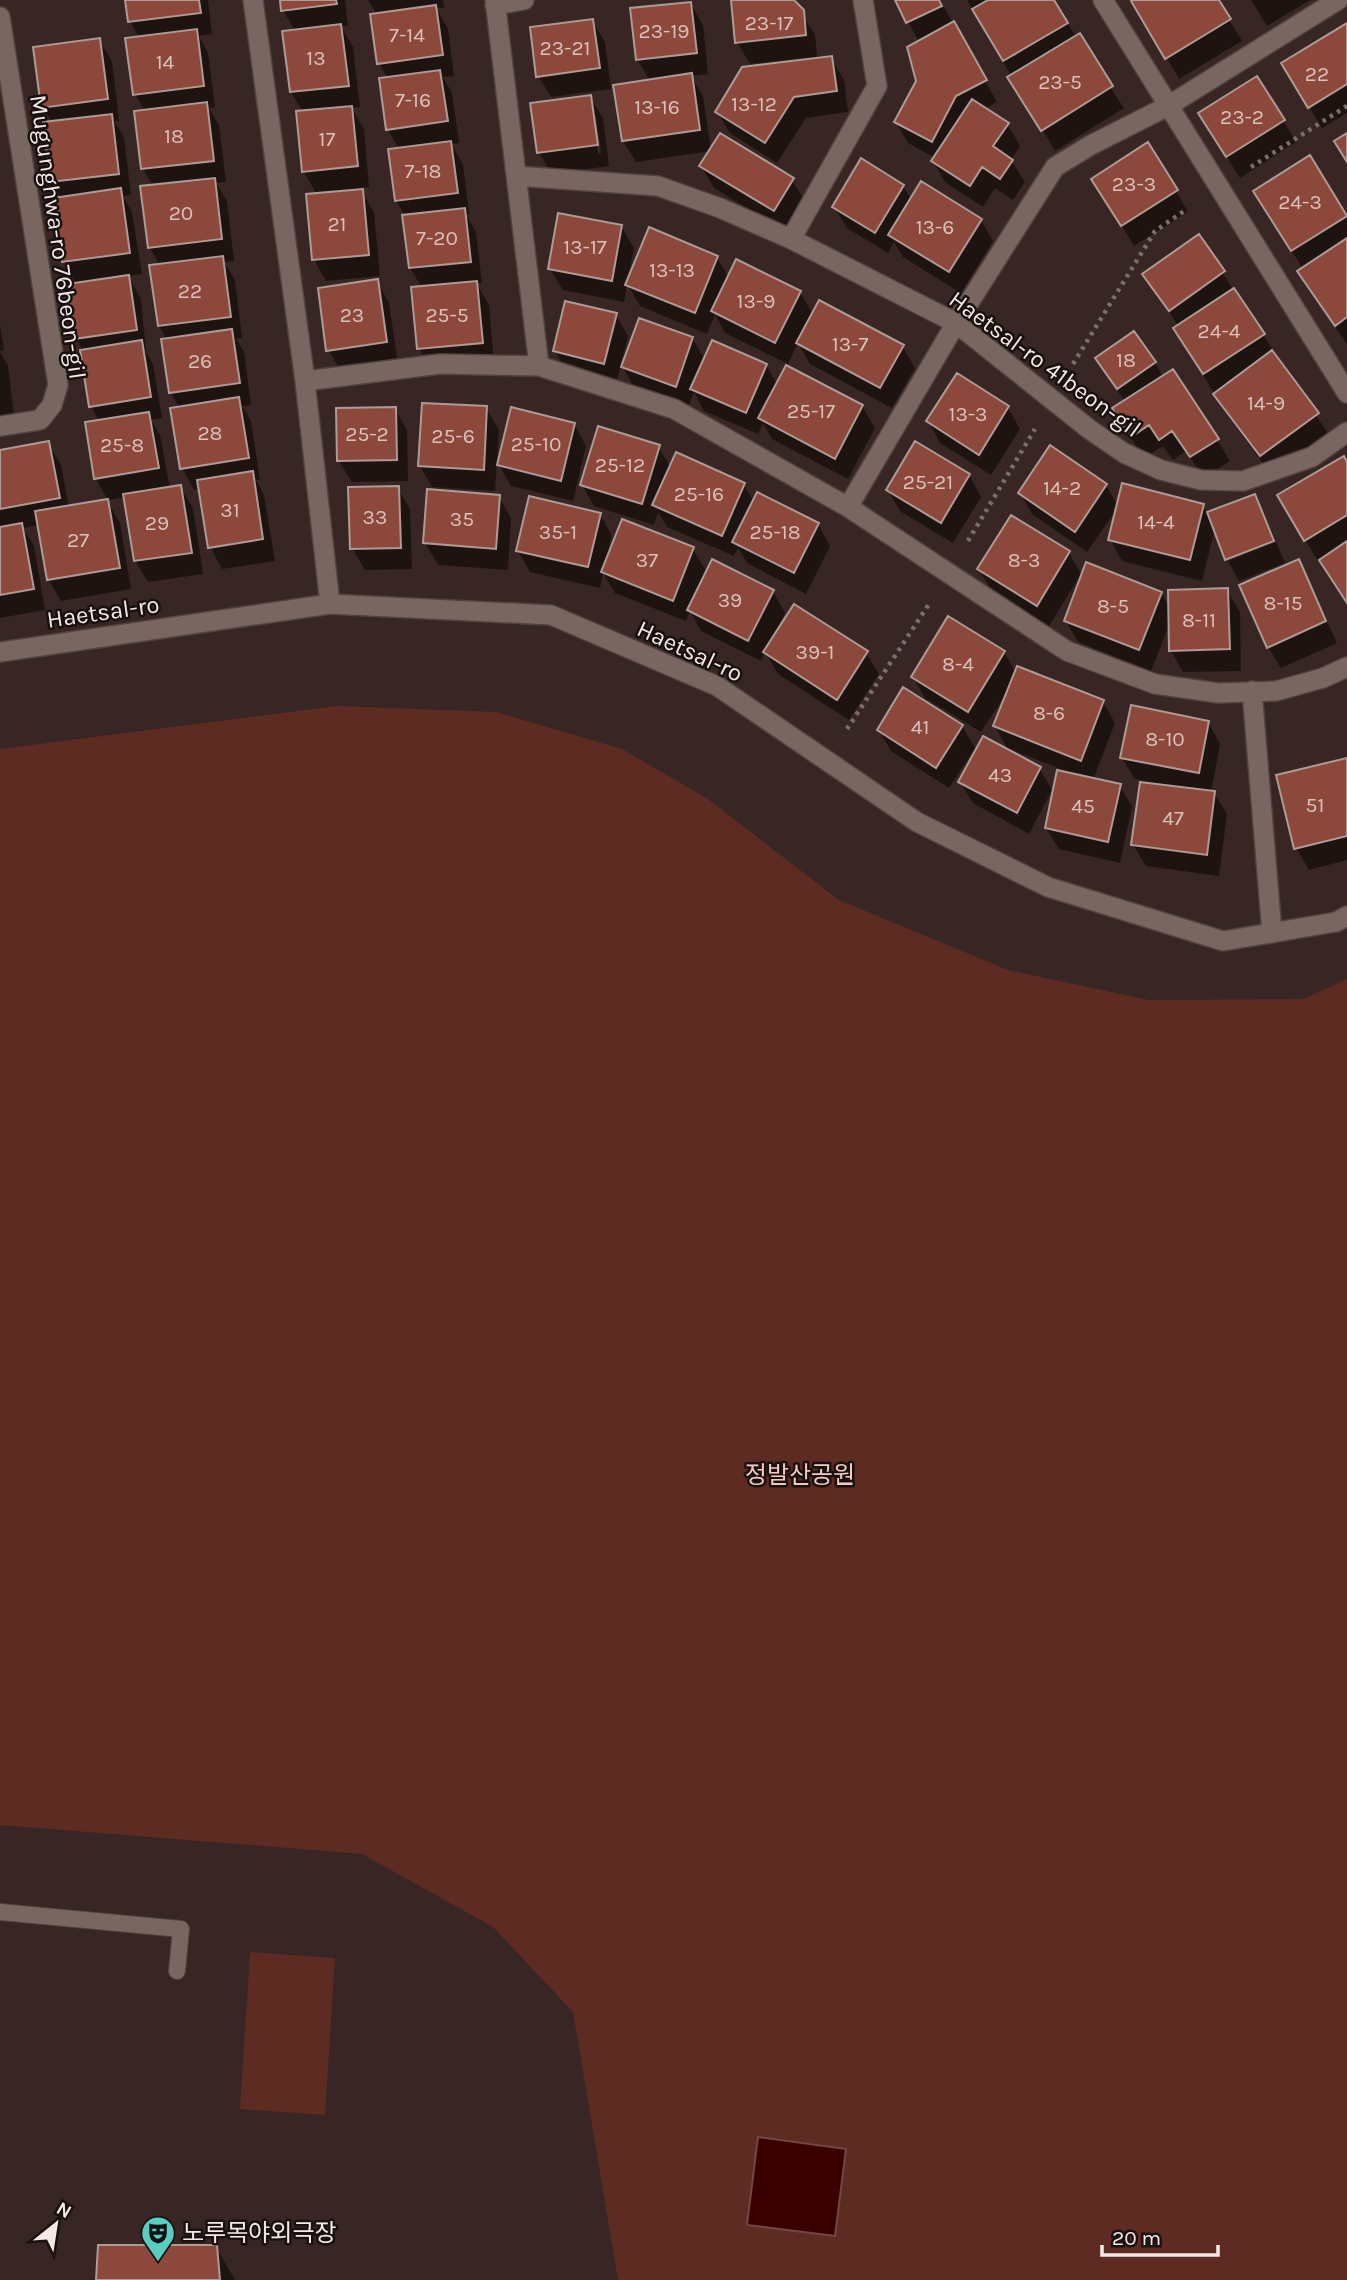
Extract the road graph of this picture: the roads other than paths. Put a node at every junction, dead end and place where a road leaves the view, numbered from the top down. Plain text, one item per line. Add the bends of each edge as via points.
1 (253, 0) edge
2 (524, 0) edge
3 (863, 0) edge
4 (1102, 0) edge
5 (1338, 0) edge
6 (495, 2) edge
7 (0, 17) edge
8 (1168, 106) junction
9 (516, 176) junction
10 (791, 239) junction
11 (956, 323) junction
12 (539, 366) junction
13 (305, 381) junction
14 (1347, 393) edge
15 (0, 426) edge
16 (1347, 432) edge
17 (848, 507) junction
18 (330, 604) junction
19 (0, 652) edge
20 (1347, 667) edge
21 (1252, 691) junction
22 (1347, 916) edge
23 (1272, 933) junction
24 (0, 1912) edge
25 (177, 1970) dead end

1 - 13 street
2 - 6 street
3 - 10 street via 877,86
4 - 8 street
5 - 8 street
6 - 9 street
7 - 15 street, Mugunghwa-ro 76beon-gil via 58,385 52,405 40,420
8 - 11 street via 1055,167
8 - 14 street
9 - 10 street, Haetsal-ro 41beon-gil via 659,186
9 - 12 street
10 - 11 street, Haetsal-ro 41beon-gil
11 - 16 street, Haetsal-ro 41beon-gil via 1089,429 1124,453 1161,470 1201,480 1243,481 1312,457
11 - 17 street
12 - 13 street via 440,364
12 - 17 street via 674,409
13 - 18 street
17 - 21 street via 1067,651 1155,684 1218,693
18 - 19 street, Haetsal-ro
18 - 23 street, Haetsal-ro via 551,615 717,686 918,822 1048,887 1223,941
20 - 21 street via 1276,691
21 - 23 street
22 - 23 street, Haetsal-ro
24 - 25 lane via 181,1929

